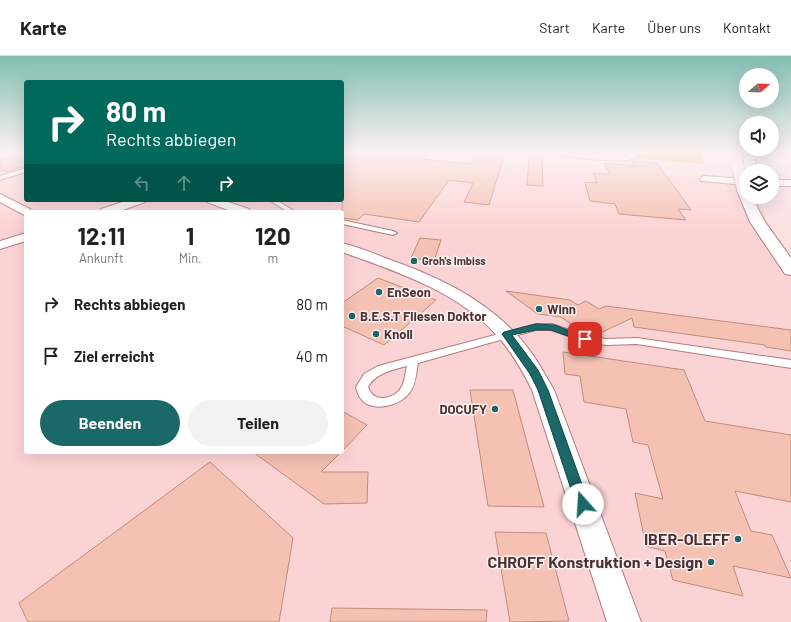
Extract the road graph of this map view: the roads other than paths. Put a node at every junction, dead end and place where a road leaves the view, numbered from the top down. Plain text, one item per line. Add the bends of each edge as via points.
1 (705, 179) dead end
2 (779, 183) edge
3 (791, 183) edge
4 (739, 188) edge
5 (0, 197) edge
6 (135, 202) edge
7 (218, 202) edge
8 (276, 202) edge
9 (751, 204) edge
10 (757, 204) edge
11 (111, 210) edge
12 (240, 210) edge
13 (290, 210) edge
14 (24, 211) edge
15 (344, 222) edge
16 (393, 233) dead end
17 (24, 238) edge
18 (0, 245) edge
19 (344, 248) edge
20 (791, 253) edge
21 (791, 270) edge
22 (507, 334) junction
23 (413, 362) junction
24 (791, 364) edge
25 (624, 622) edge

1 - 4 street
2 - 3 street
5 - 14 street
6 - 11 street
7 - 12 street
8 - 13 lane
9 - 21 main road via 758,223
10 - 20 main road
15 - 16 lane
17 - 18 street
19 - 22 street via 439,284 473,304
22 - 23 lane
22 - 24 lane via 536,327 552,327 585,339 606,342 637,341
22 - 25 street via 535,373 543,390
23 - 23 lane via 382,369 368,377 362,387 365,396 375,402 399,397 406,389

